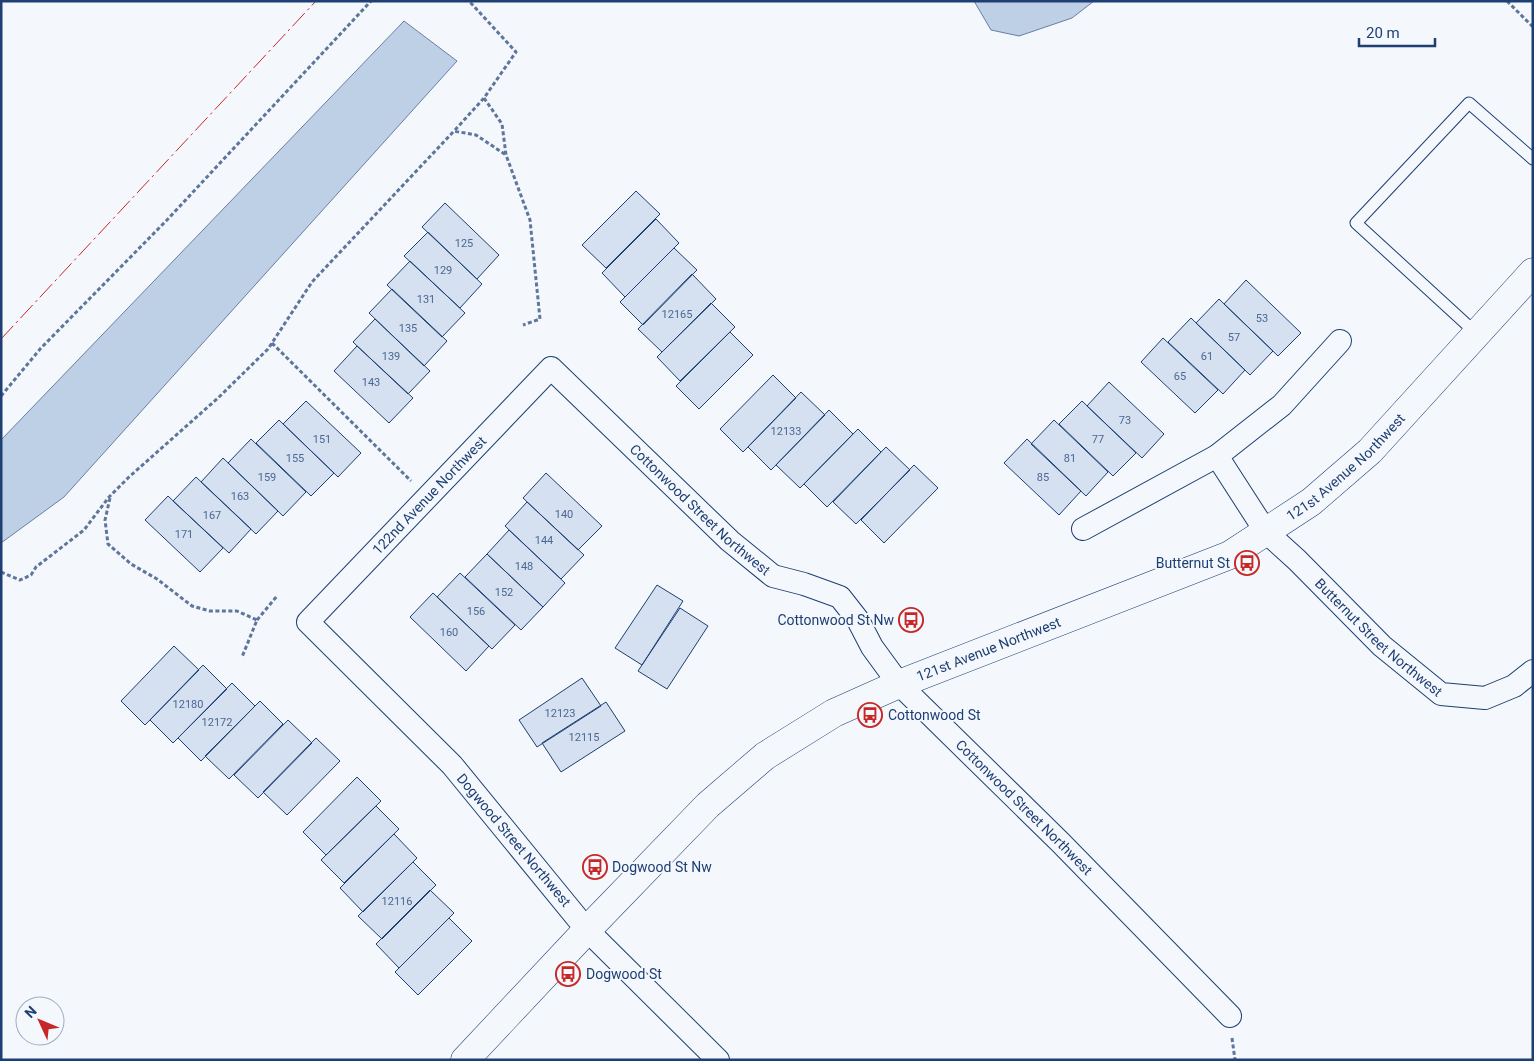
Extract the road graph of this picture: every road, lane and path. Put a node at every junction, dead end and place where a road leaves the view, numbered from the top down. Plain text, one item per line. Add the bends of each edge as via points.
1 (371, 1) edge
2 (470, 1) edge
3 (1507, 1) edge
4 (1533, 27) edge
5 (484, 98) junction
6 (454, 130) junction
7 (506, 155) junction
8 (1533, 159) edge
9 (1533, 272) edge
10 (523, 325) dead end
11 (1476, 333) junction
12 (1340, 341) dead end
13 (272, 342) junction
14 (551, 368) joint
15 (1, 396) edge
16 (1217, 456) junction
17 (110, 496) junction
18 (428, 498) junction
19 (1083, 529) dead end
20 (1266, 532) junction
21 (1, 572) edge
22 (277, 596) dead end
23 (257, 620) junction
24 (308, 622) joint
25 (242, 657) dead end
26 (1533, 671) edge
27 (899, 684) junction
28 (587, 930) junction
29 (1230, 1016) dead end
30 (465, 1060) edge
31 (718, 1060) edge

1 - 15 path via 166,221 41,348
2 - 5 path via 516,52
3 - 4 path
5 - 6 path
5 - 7 path via 502,124
6 - 7 path via 476,135
6 - 13 path via 312,282
7 - 10 path via 530,220 540,319
8 - 11 lane via 1469,103 1356,223
9 - 11 street, 121st Avenue Northwest
11 - 20 street, 121st Avenue Northwest via 1370,451 1311,502
12 - 16 street via 1282,405
13 - 17 path via 218,398
13 - 18 path
14 - 18 street, 122nd Avenue Northwest
14 - 27 street, Cottonwood Street Northwest via 730,541 773,576 840,597
16 - 19 street
16 - 20 street, Butternut Street Northwest
17 - 21 path via 84,530 36,567 31,575 20,580
17 - 23 path via 105,520 108,544 131,564 157,578 192,606 237,611
18 - 24 street, 122nd Avenue Northwest
20 - 26 street, Butternut Street Northwest via 1382,646 1441,694 1485,698 1514,686
20 - 27 street, 121st Avenue Northwest via 1230,555
22 - 23 path
23 - 25 path
24 - 28 street, Dogwood Street Northwest via 452,765
27 - 28 street, 121st Avenue Northwest via 834,712 765,756 708,804
27 - 29 street, Cottonwood Street Northwest
28 - 30 street, 121st Avenue Northwest
28 - 31 street, Dogwood Street Northwest

